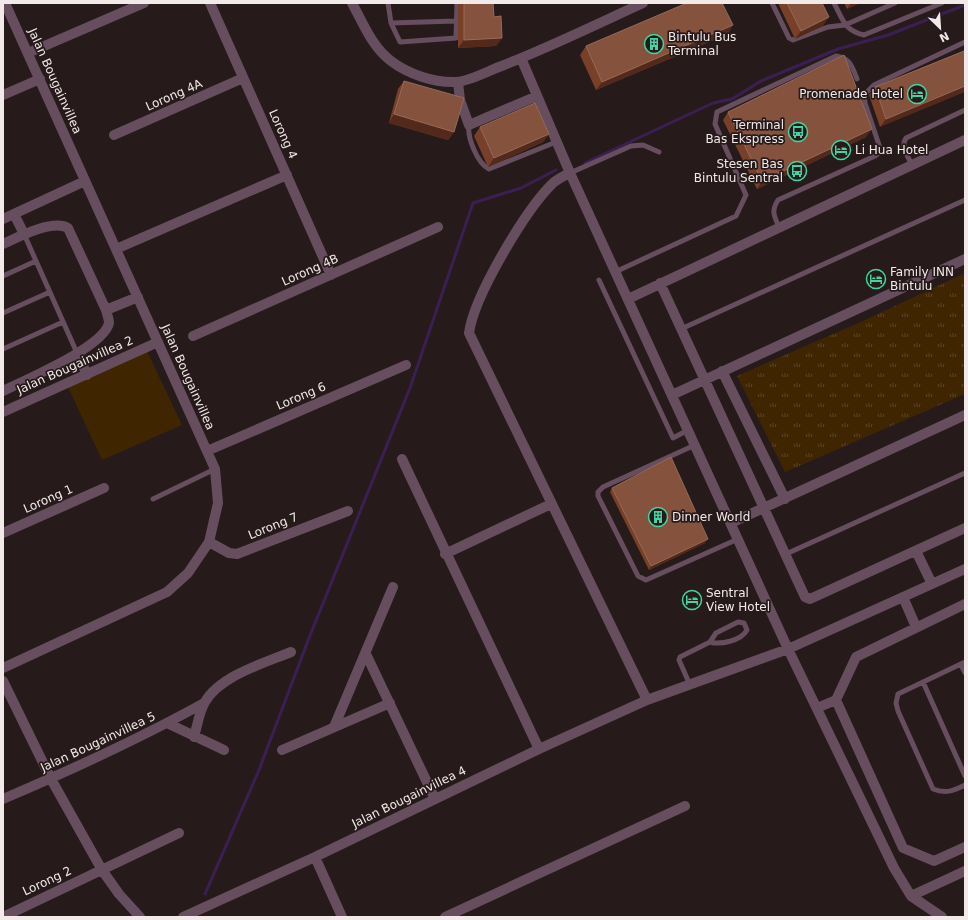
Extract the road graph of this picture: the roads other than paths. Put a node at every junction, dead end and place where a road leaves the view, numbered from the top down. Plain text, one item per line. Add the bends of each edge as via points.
1 (5, 3) edge
2 (144, 3) edge
3 (210, 3) edge
4 (352, 3) edge
5 (388, 3) edge
6 (457, 3) edge
7 (643, 3) edge
8 (772, 3) edge
9 (834, 3) edge
10 (895, 3) edge
11 (942, 3) edge
12 (456, 21) junction
13 (825, 21) edge
14 (392, 23) junction
15 (845, 25) junction
16 (828, 27) junction
17 (963, 43) edge
18 (28, 53) junction
19 (521, 58) junction
20 (244, 78) junction
21 (857, 78) dead end
22 (40, 79) junction
23 (458, 82) junction
24 (3, 95) edge
25 (537, 96) junction
26 (965, 110) edge
27 (469, 125) junction
28 (114, 135) dead end
29 (965, 140) edge
30 (556, 142) junction
31 (659, 152) dead end
32 (912, 165) junction
33 (570, 172) junction
34 (287, 175) junction
35 (86, 181) junction
36 (965, 200) edge
37 (14, 214) junction
38 (3, 219) edge
39 (438, 227) dead end
40 (779, 228) junction
41 (24, 234) junction
42 (3, 244) edge
43 (116, 249) junction
44 (965, 259) edge
45 (36, 261) junction
46 (615, 272) junction
47 (331, 275) junction
48 (3, 276) edge
49 (599, 280) dead end
50 (660, 283) junction
51 (50, 292) junction
52 (138, 297) junction
53 (628, 299) junction
54 (106, 310) junction
55 (3, 313) edge
56 (63, 322) junction
57 (682, 329) junction
58 (193, 336) dead end
59 (158, 342) junction
60 (3, 350) edge
61 (78, 354) junction
62 (406, 365) dead end
63 (722, 371) junction
64 (87, 375) junction
65 (705, 379) junction
66 (3, 391) edge
67 (672, 395) junction
68 (3, 412) edge
69 (965, 415) edge
70 (688, 430) junction
71 (695, 445) junction
72 (207, 450) junction
73 (402, 459) dead end
74 (215, 469) junction
75 (965, 473) edge
76 (104, 488) dead end
77 (153, 499) dead end
78 (785, 499) junction
79 (551, 504) junction
80 (764, 508) junction
81 (348, 511) dead end
82 (731, 524) junction
83 (965, 528) edge
84 (3, 533) edge
85 (738, 539) junction
86 (209, 542) junction
87 (916, 551) junction
88 (445, 554) junction
89 (786, 554) junction
90 (965, 569) edge
91 (932, 584) junction
92 (393, 587) dead end
93 (903, 597) junction
94 (965, 604) edge
95 (916, 627) junction
96 (710, 642) junction
97 (788, 649) junction
98 (291, 652) dead end
99 (366, 654) junction
100 (963, 663) edge
101 (3, 668) edge
102 (965, 673) edge
103 (3, 681) edge
104 (923, 682) junction
105 (690, 685) junction
106 (647, 700) junction
107 (836, 700) junction
108 (204, 703) junction
109 (390, 703) junction
110 (817, 708) junction
111 (167, 723) junction
112 (334, 727) junction
113 (194, 737) junction
114 (539, 749) junction
115 (224, 750) dead end
116 (282, 750) dead end
117 (965, 776) edge
118 (52, 779) junction
119 (965, 785) edge
120 (435, 799) junction
121 (3, 800) edge
122 (685, 806) dead end
123 (180, 833) dead end
124 (965, 847) edge
125 (315, 856) junction
126 (102, 870) junction
127 (965, 871) edge
128 (911, 896) junction
129 (3, 917) edge
130 (140, 917) edge
131 (183, 917) edge
132 (342, 917) edge
133 (445, 917) edge
134 (942, 917) edge

1 - 18 street, Jalan Bougainvillea
2 - 18 street
3 - 20 street, Lorong 4
4 - 23 street via 375,45 390,61 415,74 442,82
5 - 14 lane
6 - 12 lane
7 - 19 street
8 - 16 lane via 789,38 793,40
9 - 15 lane
10 - 15 lane
11 - 15 lane via 864,35 853,32
12 - 14 lane
12 - 14 lane via 456,38 400,42
13 - 16 lane
15 - 16 lane
17 - 40 lane via 874,85 864,95 881,151 778,200 773,207 773,214
18 - 22 street, Jalan Bougainvillea
19 - 23 street
19 - 25 street
20 - 28 street, Lorong 4A
20 - 34 street, Lorong 4
21 - 46 lane via 850,62 844,57 836,56 717,112 715,124 746,195 736,216
22 - 24 street
22 - 35 street, Jalan Bougainvillea
23 - 27 street via 460,100
25 - 27 street
25 - 30 street
26 - 32 lane via 906,138 903,147
27 - 30 lane via 468,132 480,161 489,169
29 - 32 street
30 - 33 street
31 - 33 lane via 643,145 631,146
32 - 40 street
33 - 46 street
33 - 79 street via 550,186 518,229 478,302 471,318 469,333
34 - 43 street
34 - 47 street, Lorong 4
35 - 37 street
35 - 43 street, Jalan Bougainvillea
36 - 57 lane
37 - 38 street
37 - 41 street
39 - 47 street, Lorong 4B
40 - 50 street
41 - 42 street
41 - 45 lane
41 - 54 street via 56,225 68,228
43 - 52 street, Jalan Bougainvillea
44 - 63 street
45 - 48 lane
45 - 51 lane
46 - 53 street
47 - 58 street, Lorong 4B
49 - 70 lane via 673,438
50 - 53 street
50 - 57 street
51 - 55 lane
51 - 56 lane
52 - 54 street
52 - 59 street, Jalan Bougainvillea
53 - 67 street
54 - 61 street via 109,322 105,330
56 - 60 lane
56 - 61 lane
57 - 65 street
59 - 64 street, Jalan Bougainvillea 2
59 - 72 street, Jalan Bougainvillea
61 - 64 street
61 - 66 street
62 - 72 street, Lorong 6
63 - 65 street
63 - 78 street
64 - 68 street, Jalan Bougainvillea 2
65 - 67 street
65 - 80 street
67 - 70 street
69 - 78 street
70 - 71 street
71 - 82 street
71 - 85 lane via 603,487 598,496 642,580
72 - 74 street, Jalan Bougainvillea
73 - 88 street
74 - 77 lane
74 - 86 street, Jalan Bougainvillea via 218,503
75 - 89 lane
76 - 84 street, Lorong 1
78 - 80 street
79 - 88 street
79 - 106 street
80 - 82 street
80 - 89 street
81 - 86 street, Lorong 7 via 237,554 229,553
82 - 85 street
83 - 87 street
85 - 97 street
86 - 101 street, Jalan Bougainvillea via 188,572 166,592
87 - 89 street via 810,599 805,597
87 - 91 street
88 - 114 street
90 - 91 street, Jalan Bougainvillea 4
91 - 93 street, Jalan Bougainvillea 4
92 - 99 street
93 - 95 street
93 - 97 street, Jalan Bougainvillea 4
94 - 95 street
95 - 107 street via 856,657
96 - 96 lane via 716,633 738,622 744,623 747,630 742,636 721,644
96 - 105 lane via 680,657
97 - 105 street, Jalan Bougainvillea 4
97 - 110 street
98 - 108 street via 225,682 213,691
99 - 109 street
99 - 112 street
100 - 102 lane
100 - 104 lane
103 - 118 street
104 - 117 lane
104 - 119 lane via 898,694 898,711 933,788 949,792
105 - 106 street, Jalan Bougainvillea 4
106 - 114 street, Jalan Bougainvillea 4
107 - 110 street
107 - 124 street via 903,848 934,861
108 - 111 street
108 - 113 street
109 - 112 street
109 - 120 street
110 - 128 street via 894,868
111 - 113 street, Jalan Bougainvillea 5
111 - 118 street, Jalan Bougainvillea 5
112 - 116 street
113 - 115 street, Jalan Bougainvillea 5
114 - 120 street, Jalan Bougainvillea 4
118 - 121 street, Jalan Bougainvillea 5
118 - 126 street
120 - 125 street, Jalan Bougainvillea 4
122 - 133 street
123 - 126 street, Lorong 2
125 - 131 street, Jalan Bougainvillea 4
125 - 132 street
126 - 129 street, Lorong 2
126 - 130 street
127 - 128 street
128 - 134 street

